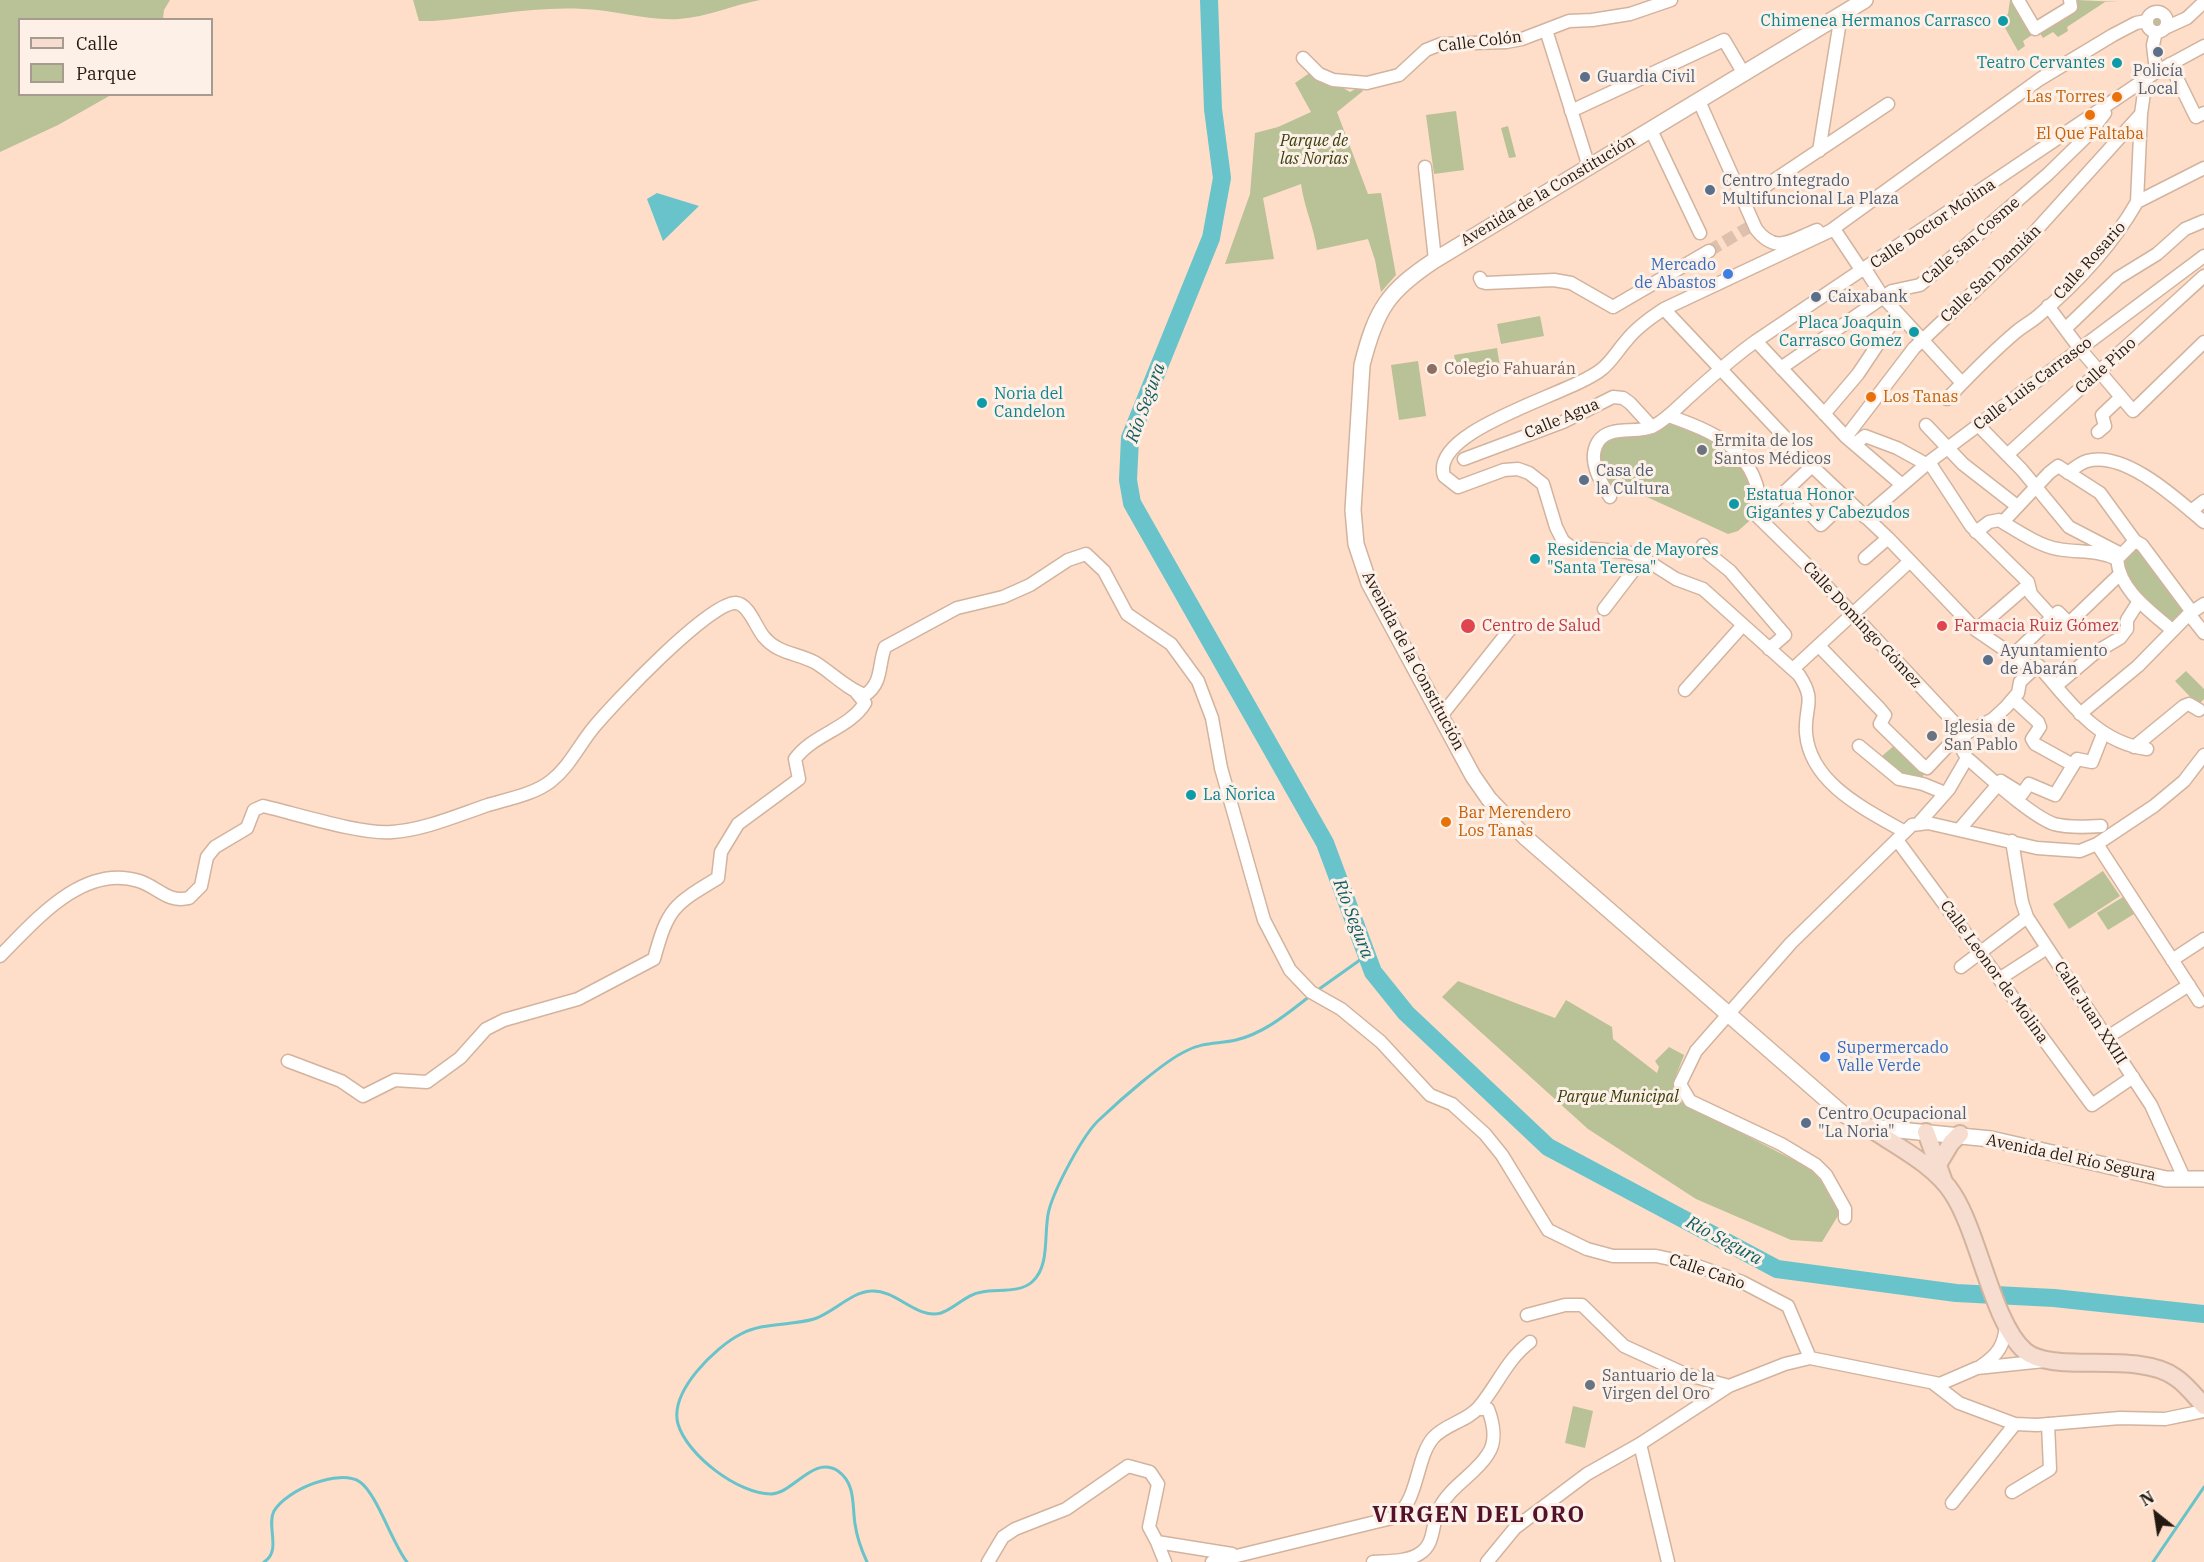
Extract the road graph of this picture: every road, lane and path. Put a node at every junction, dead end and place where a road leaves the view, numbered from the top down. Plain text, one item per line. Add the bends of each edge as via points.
1 (1671, 0) edge
2 (1866, 0) edge
3 (2018, 0) edge
4 (2070, 0) edge
5 (2148, 0) edge
6 (2204, 2) edge
7 (1841, 15) junction
8 (2149, 17) junction
9 (1546, 30) junction
10 (2161, 30) junction
11 (2204, 46) edge
12 (1303, 58) dead end
13 (2170, 64) junction
14 (1744, 74) junction
15 (2151, 76) junction
16 (1699, 102) junction
17 (1888, 104) dead end
18 (2111, 104) junction
19 (1571, 111) junction
20 (2204, 113) edge
21 (2141, 114) junction
22 (1651, 130) junction
23 (1819, 151) junction
24 (1588, 167) junction
25 (1425, 168) dead end
26 (2204, 168) edge
27 (1743, 201) junction
28 (2137, 202) junction
29 (2204, 221) edge
30 (1832, 230) junction
31 (1700, 233) dead end
32 (1709, 251) tunnel mouth
33 (2204, 256) edge
34 (1435, 260) junction
35 (1864, 270) junction
36 (2204, 276) edge
37 (1480, 278) dead end
38 (1883, 297) junction
39 (2048, 306) junction
40 (1664, 309) junction
41 (1898, 314) junction
42 (2065, 329) junction
43 (1922, 340) junction
44 (1756, 341) junction
45 (2204, 342) edge
46 (2080, 349) junction
47 (1721, 368) junction
48 (1781, 369) junction
49 (2098, 373) junction
50 (1962, 384) junction
51 (2121, 397) junction
52 (1947, 399) dead end
53 (1824, 414) junction
54 (1669, 416) junction
55 (1926, 425) dead end
56 (1978, 425) junction
57 (1652, 427) junction
58 (2098, 432) dead end
59 (1850, 440) junction
60 (1948, 447) junction
61 (2007, 455) junction
62 (1464, 459) dead end
63 (1927, 463) junction
64 (1812, 466) junction
65 (2063, 470) junction
66 (1901, 484) junction
67 (2036, 486) junction
68 (1610, 497) dead end
69 (1760, 500) dead end
70 (1847, 500) junction
71 (2204, 501) edge
72 (1800, 503) dead end
73 (2017, 506) junction
74 (2191, 511) junction
75 (1865, 517) junction
76 (2003, 522) junction
77 (2204, 522) edge
78 (1976, 532) junction
79 (1888, 538) junction
80 (2135, 542) junction
81 (1703, 545) dead end
82 (2119, 556) junction
83 (1643, 558) junction
84 (1865, 558) dead end
85 (1910, 561) junction
86 (2118, 576) junction
87 (2028, 585) junction
88 (2139, 601) junction
89 (2204, 604) edge
90 (1604, 609) dead end
91 (2190, 613) junction
92 (1852, 614) junction
93 (2052, 617) junction
94 (1743, 625) junction
95 (1511, 628) dead end
96 (1976, 630) junction
97 (2172, 630) junction
98 (2204, 633) edge
99 (1819, 645) junction
100 (1769, 649) junction
101 (2011, 657) junction
102 (2035, 667) junction
103 (1793, 669) junction
104 (2056, 686) junction
105 (1685, 690) dead end
106 (856, 692) junction
107 (2013, 699) junction
108 (2199, 710) dead end
109 (2080, 714) junction
110 (1441, 716) junction
111 (1964, 733) junction
112 (2103, 734) junction
113 (1859, 746) dead end
114 (2134, 747) junction
115 (2147, 749) dead end
116 (2204, 755) edge
117 (1967, 758) junction
118 (2073, 765) junction
119 (1998, 783) junction
120 (1945, 794) junction
121 (1919, 823) junction
122 (2101, 826) dead end
123 (1959, 830) junction
124 (1901, 836) junction
125 (2012, 841) junction
126 (2097, 844) junction
127 (2027, 917) junction
128 (2204, 939) edge
129 (2047, 948) junction
130 (1980, 953) junction
131 (0, 956) edge
132 (2172, 960) junction
133 (1961, 967) dead end
134 (1999, 979) junction
135 (2189, 985) junction
136 (2199, 1001) dead end
137 (1726, 1015) junction
138 (2106, 1038) junction
139 (288, 1061) dead end
140 (2133, 1077) junction
141 (1868, 1126) junction
142 (1926, 1132) junction
143 (1960, 1134) junction
144 (1934, 1166) junction
145 (2204, 1179) edge
146 (2185, 1180) junction
147 (1845, 1218) dead end
148 (1527, 1315) dead end
149 (2006, 1326) junction
150 (1530, 1342) dead end
151 (1810, 1358) junction
152 (2045, 1361) junction
153 (1977, 1368) junction
154 (1933, 1383) junction
155 (1730, 1386) junction
156 (2204, 1406) edge
157 (1478, 1409) junction
158 (2204, 1412) edge
159 (2015, 1424) junction
160 (2048, 1424) junction
161 (1640, 1444) junction
162 (2012, 1492) dead end
163 (1952, 1503) dead end
164 (1157, 1542) junction
165 (1237, 1555) junction
166 (988, 1562) edge
167 (1165, 1562) edge
168 (1212, 1562) edge
169 (1373, 1562) edge
170 (1487, 1562) edge
171 (1668, 1562) edge

1 - 9 street, Calle Colón via 1630,14 1569,21
2 - 7 street, Avenida de la Constitución
3 - 4 street via 2035,29 2071,7
5 - 8 street
6 - 10 street via 2187,18
7 - 14 street, Avenida de la Constitución
7 - 23 street
8 - 10 street via 2148,27
8 - 10 street via 2159,11 2165,15 2167,21
8 - 30 street via 2040,79
9 - 12 street, Calle Colón via 1506,42 1442,45 1426,50 1398,75 1367,83 1333,80 1319,74
9 - 19 street
10 - 15 street, Calle Rosario via 2153,45
11 - 13 street, Calle Doctor Molina
13 - 15 street, Calle Doctor Molina
13 - 20 street via 2196,117
14 - 16 street, Avenida de la Constitución
14 - 19 street via 1724,40
15 - 18 street, Calle Doctor Molina
15 - 21 street, Calle Rosario
16 - 22 street, Avenida de la Constitución
16 - 27 street
17 - 23 street
18 - 35 street, Calle Doctor Molina
18 - 38 street, Calle San Cosme via 2090,133 1956,255 1920,285
19 - 24 street
21 - 28 street, Calle Rosario
21 - 43 street, Calle San Damián via 2021,247
22 - 24 street, Avenida de la Constitución
22 - 31 street
23 - 27 street
24 - 34 street, Avenida de la Constitución
25 - 34 street
26 - 28 street
27 - 30 street via 1756,229 1766,241 1777,245 1818,230
28 - 39 street, Calle Rosario via 2118,233
29 - 42 street via 2118,278
30 - 35 street
30 - 40 street
32 - 37 street via 1613,307 1570,283 1486,283
33 - 46 street, Calle Luis Carrasco
34 - 110 street, Avenida de la Constitución via 1392,292 1368,342 1359,393 1353,510 1356,544 1369,583
35 - 38 street
35 - 44 street, Calle Doctor Molina
36 - 49 street, Calle Pino
38 - 41 street
38 - 48 street, Calle San Cosme
39 - 42 street
39 - 50 street, Calle Rosario
40 - 47 street
40 - 83 street via 1640,326 1603,369 1471,432 1447,454 1442,470 1448,481 1458,487 1504,470 1529,473 1543,484 1556,527 1571,547 1627,552
41 - 43 street
41 - 53 street via 1858,374
42 - 46 street
43 - 50 street
43 - 59 street, Calle San Damián via 1897,367
44 - 47 street, Calle Doctor Molina
44 - 48 street
45 - 51 street via 2133,411
46 - 49 street
46 - 56 street, Calle Luis Carrasco
47 - 54 street, Calle Doctor Molina
47 - 64 street
48 - 53 street
49 - 51 street
49 - 61 street, Calle Pino
50 - 52 street, Calle Rosario
51 - 58 street via 2102,415 2104,426
53 - 59 street
54 - 57 street, Calle Doctor Molina
54 - 69 street via 1722,437 1757,480
55 - 60 street
56 - 60 street, Calle Luis Carrasco
56 - 61 street
57 - 62 street, Calle Agua via 1630,403 1612,397 1563,422
57 - 68 street via 1635,432 1616,431 1599,440 1593,452 1595,467
59 - 63 street via 1864,436
59 - 66 street
60 - 63 street, Calle Luis Carrasco
60 - 73 street via 1992,489
61 - 67 street
63 - 66 street, Calle Luis Carrasco
63 - 78 street
64 - 70 street
64 - 92 street, Calle Domingo Gómez via 1758,517
65 - 67 street
65 - 74 street via 2093,459 2125,466 2160,485
65 - 80 street via 2100,493
66 - 75 street, Calle Luis Carrasco
67 - 73 street
67 - 82 street via 2069,527
70 - 72 street via 1821,525
70 - 75 street
71 - 74 street
73 - 76 street
74 - 77 street
75 - 79 street
76 - 78 street via 1989,522
76 - 82 street via 2055,549
78 - 87 street
79 - 84 street
79 - 85 street
80 - 82 street
80 - 91 street via 2142,545
81 - 100 street via 1785,635
82 - 86 street
83 - 90 street
83 - 94 street via 1676,579 1703,589
85 - 92 street
85 - 96 street
86 - 88 street
86 - 93 street via 2070,623 2058,612
87 - 93 street
87 - 96 street
88 - 97 street
88 - 104 street via 2120,638 2096,652
89 - 91 street
91 - 97 street
91 - 98 street
92 - 99 street
92 - 111 street, Calle Domingo Gómez
93 - 101 street
94 - 100 street
94 - 105 street
95 - 110 street
96 - 101 street
97 - 109 street via 2138,666
99 - 103 street
99 - 111 street via 1885,715 1880,724 1923,766 1927,768
100 - 103 street
101 - 102 street
102 - 104 street
102 - 107 street via 2020,682
103 - 124 street via 1807,686 1810,700 1806,734 1827,778 1844,796
104 - 109 street
106 - 131 street via 813,662 782,652 764,638 743,606 723,606 682,638 619,700 550,782 469,811 391,832 263,806 257,808 247,828 215,847 207,857 201,886 189,898 169,899 140,881 99,879 73,891
106 - 139 street via 865,704 858,714 805,745 795,759 799,778 738,824 721,852 718,878 680,901 663,928 654,959 578,999 486,1029 460,1058 427,1082 395,1080 363,1096 342,1081
106 - 151 street, Calle Caño via 865,694 875,688 885,647 900,638 957,608 1003,597 1030,585 1068,560 1086,554 1094,559 1127,614 1171,644 1198,681 1212,718 1221,768 1263,920 1290,970 1313,994 1341,1009 1381,1042 1430,1095 1462,1112 1502,1155 1548,1230 1587,1249 1613,1256 1656,1256 1742,1282 1788,1306
107 - 111 street via 1993,719
107 - 118 street via 2038,722 2040,727 2032,739 2035,744
108 - 114 street via 2189,704 2184,706
109 - 112 street
110 - 137 street, Avenida de la Constitución via 1473,776 1510,823
111 - 117 street via 1963,751
112 - 114 street
112 - 118 street via 2092,762 2077,759
113 - 120 street via 1899,779
114 - 115 street
116 - 126 street via 2162,800
117 - 119 street
117 - 120 street
118 - 119 street via 2055,795 2034,784 2029,784 2022,794 2001,781
119 - 122 street via 2052,823
119 - 123 street
120 - 121 street
121 - 123 street
121 - 124 street
123 - 125 street
124 - 130 street, Calle Leonor de Molina
124 - 137 street via 1791,943
125 - 126 street via 2059,851 2080,851
125 - 127 street, Calle Juan XXIII
126 - 132 street
127 - 129 street, Calle Juan XXIII
127 - 130 street
128 - 132 street
129 - 134 street
129 - 138 street, Calle Juan XXIII
130 - 133 street
130 - 134 street, Calle Leonor de Molina
132 - 135 street
134 - 140 street, Calle Leonor de Molina via 2092,1105
135 - 136 street
135 - 138 street
137 - 141 street, Avenida del Río Segura via 1843,1113
137 - 147 street via 1696,1051 1680,1084 1683,1093 1690,1101 1816,1165 1845,1209
138 - 140 street, Calle Juan XXIII
140 - 146 street, Calle Juan XXIII via 2156,1114
141 - 142 street, Avenida del Río Segura
141 - 144 main road
142 - 143 street, Avenida del Río Segura
142 - 144 main road
143 - 144 main road
143 - 146 street, Avenida del Río Segura
144 - 149 main road via 1954,1195 1972,1234
145 - 146 street, Avenida del Río Segura
148 - 155 street via 1564,1305 1582,1305 1624,1346 1685,1374
149 - 152 main road via 2027,1353
149 - 153 street via 2004,1344 1993,1358
150 - 157 street via 1507,1366
151 - 154 street
151 - 155 street
152 - 153 street
152 - 156 main road via 2098,1361 2156,1369 2175,1376
153 - 154 street via 1940,1384
154 - 159 street via 1959,1403
155 - 161 street
157 - 165 street via 1433,1439 1403,1511 1396,1517
157 - 169 street via 1488,1409 1492,1421 1489,1454 1444,1500 1428,1545 1404,1560
158 - 160 street via 2165,1419
159 - 160 street
159 - 163 street
160 - 162 street via 2050,1469
161 - 170 street via 1587,1474 1539,1509 1515,1528
161 - 171 street
164 - 165 street
164 - 166 street via 1149,1527 1158,1484 1150,1472 1128,1466 1066,1509 1003,1536
164 - 167 street
165 - 168 street

